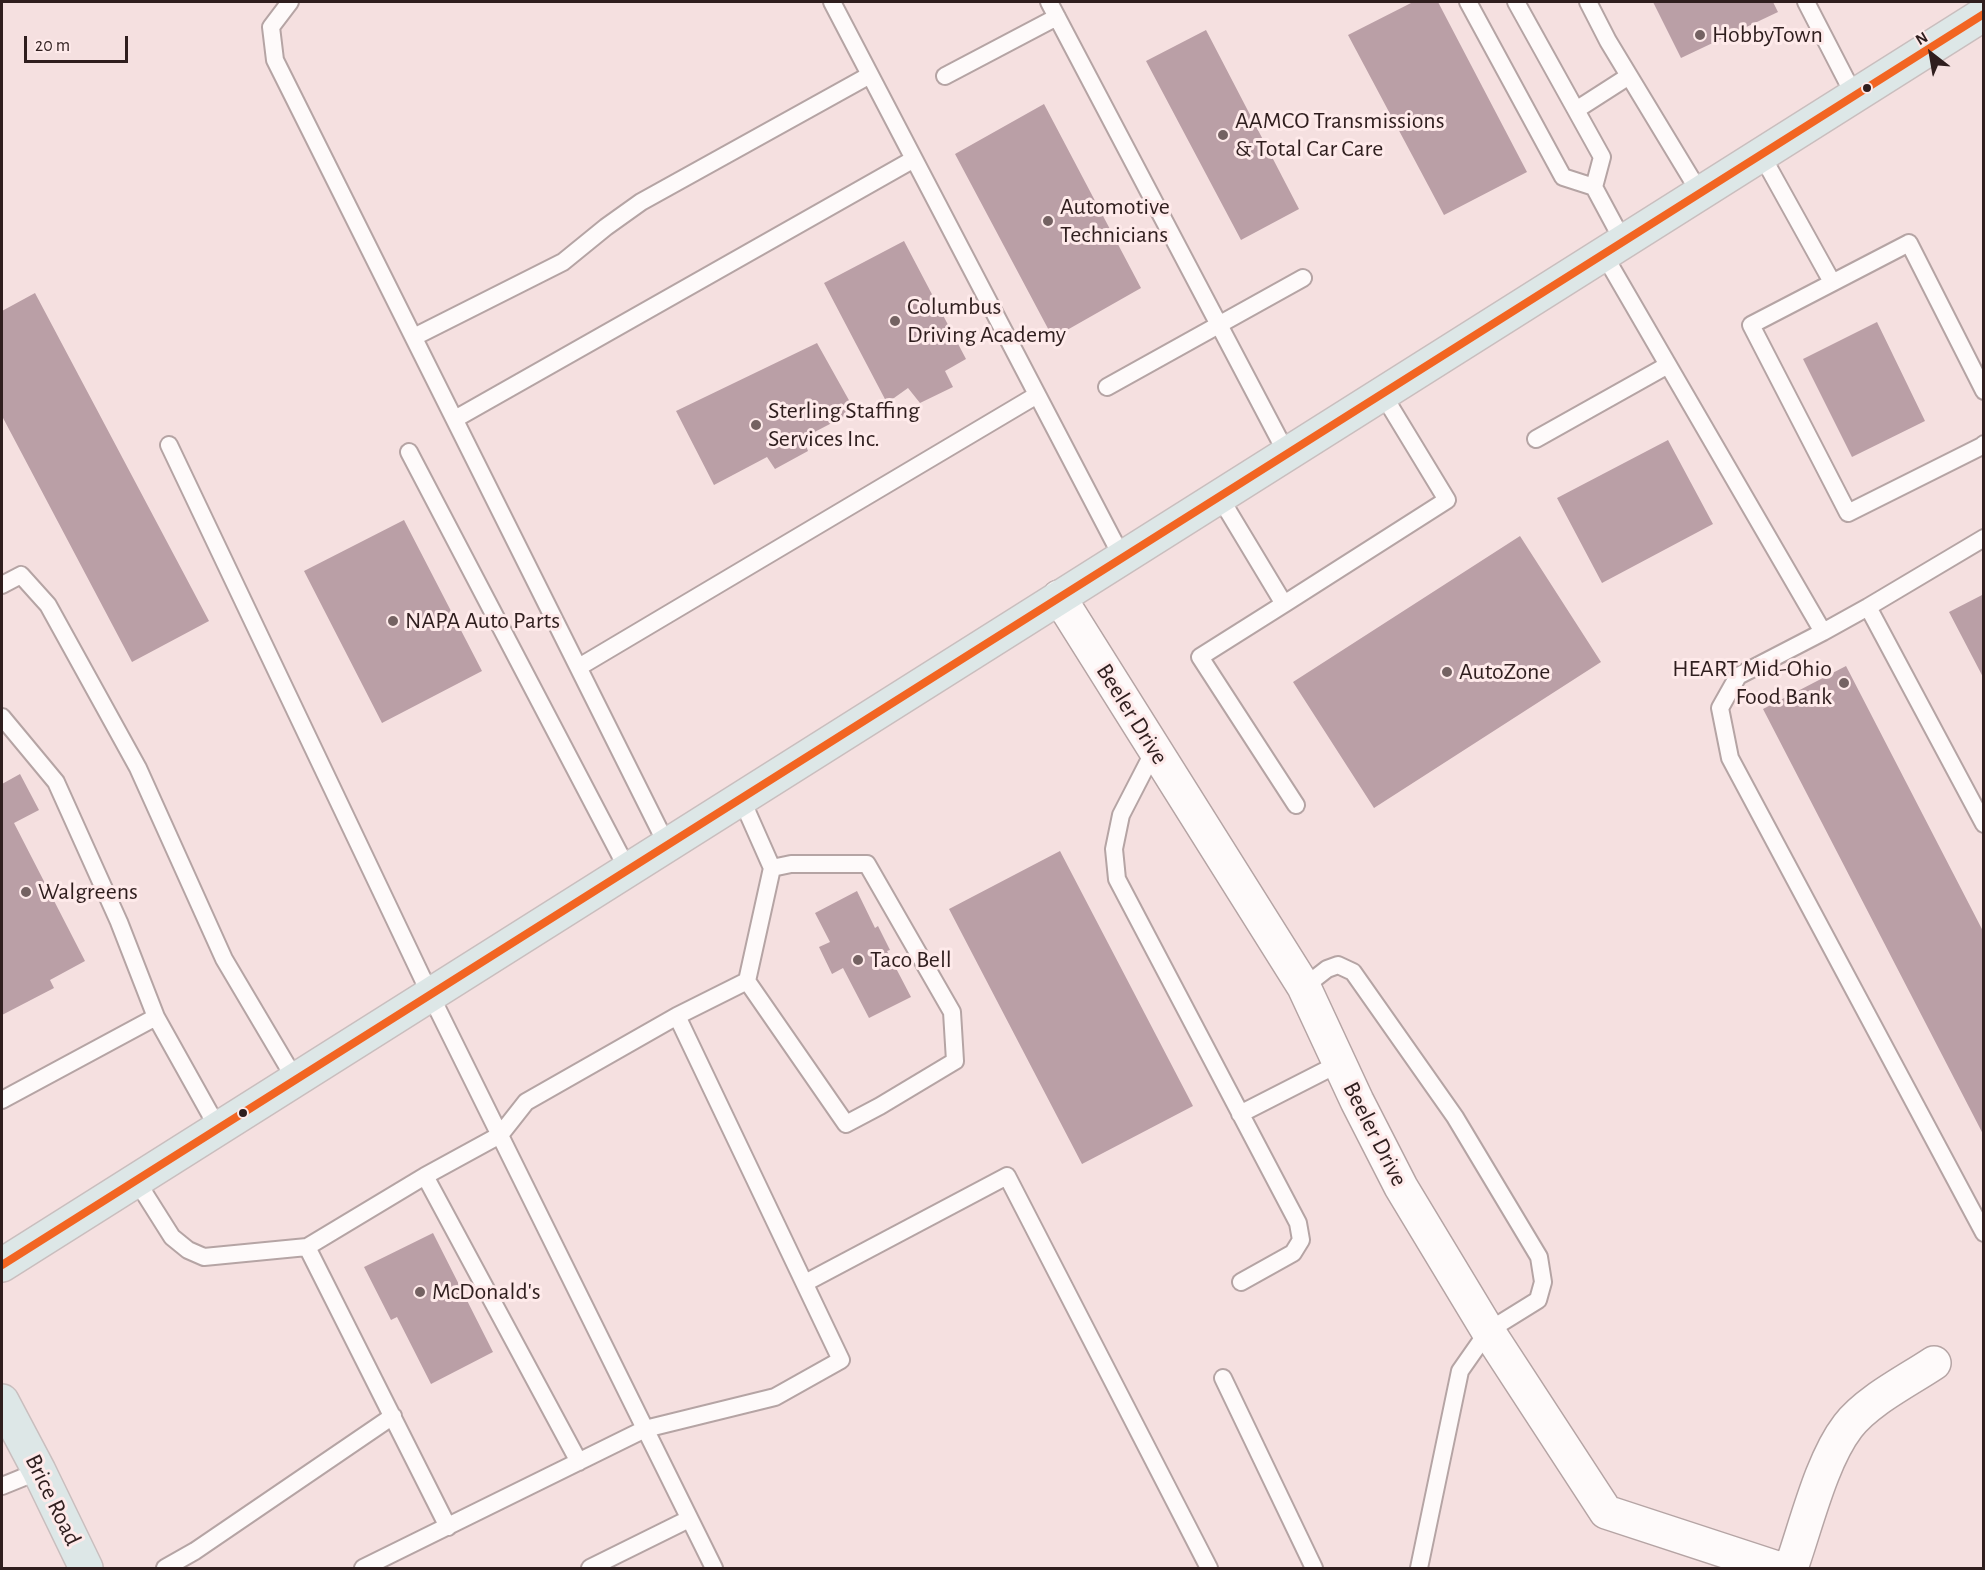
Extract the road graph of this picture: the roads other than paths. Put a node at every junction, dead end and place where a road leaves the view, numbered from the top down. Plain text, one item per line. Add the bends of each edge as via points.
1 (290, 2) edge
2 (832, 2) edge
3 (1468, 2) edge
4 (1516, 2) edge
5 (1588, 2) edge
6 (1806, 2) edge
7 (1053, 9) edge
8 (1983, 14) edge
9 (870, 75) junction
10 (945, 76) dead end
11 (1629, 76) junction
12 (1854, 95) junction
13 (1576, 110) junction
14 (1761, 154) junction
15 (914, 159) junction
16 (1594, 187) junction
17 (1700, 193) junction
18 (1613, 247) junction
19 (1303, 278) dead end
20 (1832, 282) junction
21 (1220, 325) junction
22 (414, 338) junction
23 (1668, 365) junction
24 (1107, 387) dead end
25 (1983, 391) edge
26 (1382, 393) junction
27 (1037, 394) junction
28 (455, 419) junction
29 (1536, 439) dead end
30 (1983, 444) edge
31 (169, 445) dead end
32 (409, 452) dead end
33 (1287, 454) junction
34 (1219, 496) junction
35 (1983, 538) edge
36 (1122, 557) junction
37 (2, 585) edge
38 (1059, 597) junction
39 (1284, 604) junction
40 (1868, 607) junction
41 (1823, 632) junction
42 (579, 668) junction
43 (2, 717) edge
44 (1155, 749) junction
45 (741, 798) junction
46 (1296, 805) dead end
47 (1983, 824) edge
48 (667, 845) junction
49 (772, 868) junction
50 (628, 870) junction
51 (747, 981) junction
52 (1304, 987) junction
53 (430, 994) junction
54 (677, 1016) junction
55 (156, 1017) junction
56 (1340, 1063) junction
57 (295, 1079) junction
58 (2, 1100) edge
59 (1240, 1114) junction
60 (218, 1128) junction
61 (500, 1135) junction
62 (425, 1176) junction
63 (136, 1180) junction
64 (1983, 1233) edge
65 (307, 1247) junction
66 (2, 1265) edge
67 (1241, 1282) dead end
68 (805, 1283) junction
69 (1488, 1331) junction
70 (1934, 1363) dead end
71 (1223, 1378) dead end
72 (2, 1401) edge
73 (393, 1416) junction
74 (645, 1429) junction
75 (579, 1462) junction
76 (39, 1471) junction
77 (2, 1486) edge
78 (689, 1520) junction
79 (448, 1527) junction
80 (86, 1569) edge
81 (165, 1569) edge
82 (363, 1569) edge
83 (590, 1569) edge
84 (714, 1569) edge
85 (1209, 1569) edge
86 (1314, 1569) edge
87 (1419, 1569) edge
88 (1777, 1569) edge
89 (1791, 1569) edge

1 - 22 lane via 271,27 275,60
2 - 9 lane
3 - 16 lane via 1563,177
4 - 13 lane
5 - 11 lane
6 - 12 lane
7 - 10 lane
7 - 21 lane
8 - 12 main road
9 - 15 lane
9 - 22 lane via 641,202 563,262
11 - 13 lane
11 - 17 lane
12 - 14 main road
13 - 16 lane via 1602,156
14 - 17 main road
14 - 20 lane
15 - 27 lane
15 - 28 lane
16 - 18 lane
17 - 18 main road
18 - 23 lane
18 - 26 main road
19 - 21 lane
20 - 25 lane via 1909,243
20 - 30 lane via 1751,325 1848,513
21 - 24 lane
21 - 33 lane
22 - 28 lane
23 - 29 lane
23 - 41 lane
26 - 33 main road
26 - 39 lane via 1447,500
27 - 36 lane
27 - 42 lane
28 - 42 lane
31 - 53 lane
32 - 50 lane
33 - 34 main road
34 - 36 main road
34 - 39 lane
35 - 40 lane
36 - 38 main road
37 - 57 lane via 21,575 48,605 138,768 224,959
38 - 44 street, Beeler Drive
38 - 45 main road
39 - 46 lane via 1200,657
40 - 41 lane
40 - 47 lane
41 - 64 lane via 1738,676 1719,708 1730,758
42 - 48 lane
43 - 55 lane via 56,782 119,922
44 - 52 street, Beeler Drive
44 - 59 lane via 1121,815 1114,849 1117,879
45 - 48 main road
45 - 49 lane
48 - 50 main road
49 - 51 lane
49 - 51 lane via 791,864 867,864 952,1012 955,1061 846,1124
50 - 53 main road
51 - 54 lane
52 - 56 street, Beeler Drive
52 - 69 lane via 1338,965 1353,972 1455,1117 1539,1257 1543,1282 1538,1300
53 - 57 main road
53 - 61 lane
54 - 61 lane via 526,1102
54 - 68 lane
55 - 58 lane
55 - 60 lane
56 - 59 lane
56 - 69 street, Beeler Drive via 1401,1187
57 - 60 main road
59 - 67 lane via 1298,1223 1301,1240 1293,1253
60 - 63 main road
61 - 62 lane
61 - 74 lane
62 - 65 lane
62 - 75 lane
63 - 65 lane via 172,1237 204,1257
63 - 66 main road
65 - 73 lane
68 - 74 lane via 841,1360 775,1397
68 - 85 lane via 1007,1176
69 - 87 lane via 1460,1371
69 - 88 street, Beeler Drive via 1606,1512
70 - 89 street via 1871,1404 1848,1425 1829,1458
71 - 86 lane
72 - 76 main road, Brice Road
73 - 79 lane
73 - 81 lane
74 - 75 lane
74 - 78 lane
75 - 79 lane
76 - 77 lane
76 - 80 main road, Brice Road
78 - 83 lane
78 - 84 lane
79 - 82 lane

